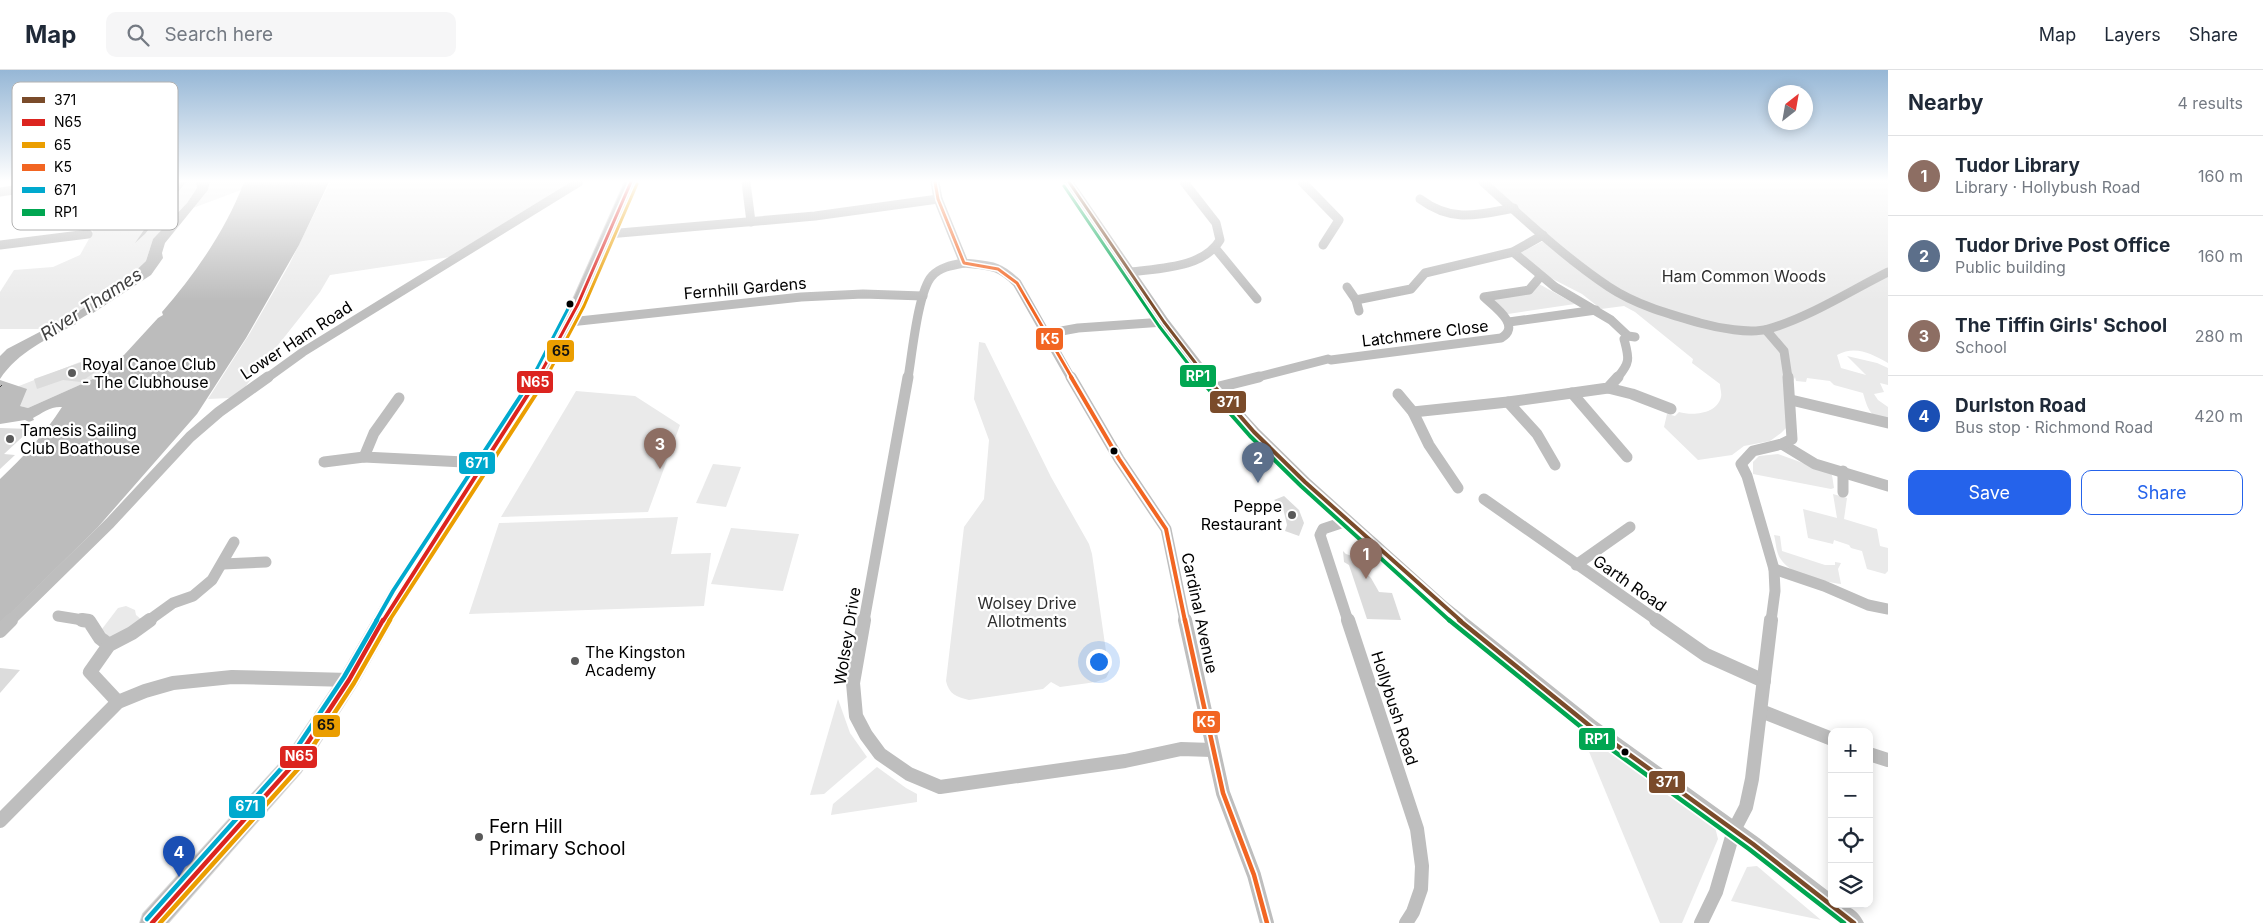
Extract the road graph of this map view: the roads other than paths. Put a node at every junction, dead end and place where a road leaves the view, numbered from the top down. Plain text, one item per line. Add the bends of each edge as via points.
1 (516, 222) edge
2 (613, 222) edge
3 (751, 222) edge
4 (947, 222) edge
5 (1096, 222) edge
6 (1214, 222) edge
7 (1338, 222) edge
8 (1529, 222) edge
9 (88, 234) dead end
10 (608, 234) junction
11 (1543, 235) junction
12 (0, 245) edge
13 (1322, 245) dead end
14 (1216, 249) junction
15 (1513, 252) junction
16 (964, 263) junction
17 (1131, 272) junction
18 (1888, 272) edge
19 (1540, 277) junction
20 (1347, 287) dead end
21 (923, 296) junction
22 (1257, 298) dead end
23 (1356, 300) junction
24 (1596, 310) junction
25 (1359, 311) dead end
26 (570, 322) junction
27 (1164, 322) junction
28 (1509, 322) junction
29 (1766, 330) junction
30 (1046, 334) junction
31 (1215, 388) junction
32 (1608, 388) junction
33 (1398, 394) dead end
34 (1572, 394) junction
35 (399, 398) dead end
36 (1791, 400) junction
37 (1508, 402) junction
38 (1670, 409) dead end
39 (1413, 412) junction
40 (1888, 424) edge
41 (1782, 444) junction
42 (1627, 456) dead end
43 (364, 457) junction
44 (324, 462) dead end
45 (484, 463) junction
46 (1555, 465) dead end
47 (1843, 471) junction
48 (1888, 486) edge
49 (1458, 488) dead end
50 (1842, 492) dead end
51 (1484, 499) dead end
52 (1347, 521) junction
53 (1630, 527) dead end
54 (234, 542) dead end
55 (266, 562) dead end
56 (223, 564) junction
57 (1576, 565) junction
58 (1774, 569) junction
59 (1888, 609) edge
60 (58, 616) dead end
61 (0, 631) edge
62 (109, 645) junction
63 (349, 680) junction
64 (1764, 681) junction
65 (118, 702) junction
66 (1761, 711) junction
67 (1828, 737) edge
68 (1212, 750) junction
69 (1873, 755) edge
70 (1888, 760) edge
71 (0, 821) edge
72 (1734, 830) junction
73 (152, 923) edge
74 (1267, 923) edge
75 (1406, 923) edge
76 (1702, 923) edge
77 (1854, 923) edge

1 - 61 street, Lower Ham Road via 303,352 219,412 190,437 110,523
2 - 10 main road
3 - 10 street
4 - 16 street
5 - 17 street
6 - 14 street via 1219,228 1220,242
7 - 13 street
8 - 11 street
9 - 12 street
10 - 26 main road
11 - 15 street
11 - 29 street via 1609,286 1635,301 1723,329
14 - 17 street via 1185,263
14 - 22 street
15 - 19 street
15 - 23 street via 1425,273 1412,289
16 - 21 street, Wolsey Drive via 932,274
16 - 30 street, Cardinal Avenue via 985,264 1012,277
17 - 27 street
18 - 29 street via 1795,319
19 - 24 street
19 - 28 street, Latchmere Close via 1529,290 1484,297
20 - 23 street
21 - 26 street, Fernhill Gardens via 800,297
21 - 68 street, Wolsey Drive via 853,684 856,716 866,735 880,754 909,774 940,787 1125,761 1180,749
23 - 25 street
24 - 28 street, Latchmere Close
24 - 32 street via 1632,337 1624,339 1629,360 1625,369
26 - 45 main road via 536,383
27 - 30 street via 1078,328
27 - 31 street
28 - 31 street, Latchmere Close via 1509,334 1501,338 1329,360
29 - 36 street via 1784,351
30 - 68 street, Cardinal Avenue via 1166,529
31 - 52 street via 1258,436
32 - 34 street
32 - 38 street
33 - 39 street
34 - 37 street
34 - 42 street
35 - 43 street via 374,433
36 - 40 street
36 - 41 street via 1792,439
37 - 39 street
37 - 46 street via 1537,434
39 - 49 street via 1429,446
41 - 47 street via 1815,464
41 - 58 street via 1753,451 1741,464
43 - 44 street
43 - 45 street
45 - 63 main road via 398,594
47 - 48 street
47 - 50 street
51 - 57 street, Garth Road
52 - 72 street via 1442,606 1590,726
52 - 75 street, Hollybush Road via 1323,529 1320,535 1417,829 1423,873 1415,910
53 - 57 street
54 - 56 street
55 - 56 street
56 - 62 street via 212,580 193,596 173,603 132,633
57 - 64 street, Garth Road via 1706,655
58 - 59 street via 1868,605
58 - 64 street via 1775,591
60 - 62 street via 89,621
62 - 65 street via 90,672
63 - 65 street via 244,676 171,683
63 - 73 main road via 292,765
64 - 66 street
65 - 71 street
66 - 67 street
66 - 72 street via 1746,807
68 - 74 street, Cardinal Avenue via 1223,793 1254,875
69 - 70 street
72 - 76 street via 1716,892
72 - 77 street

